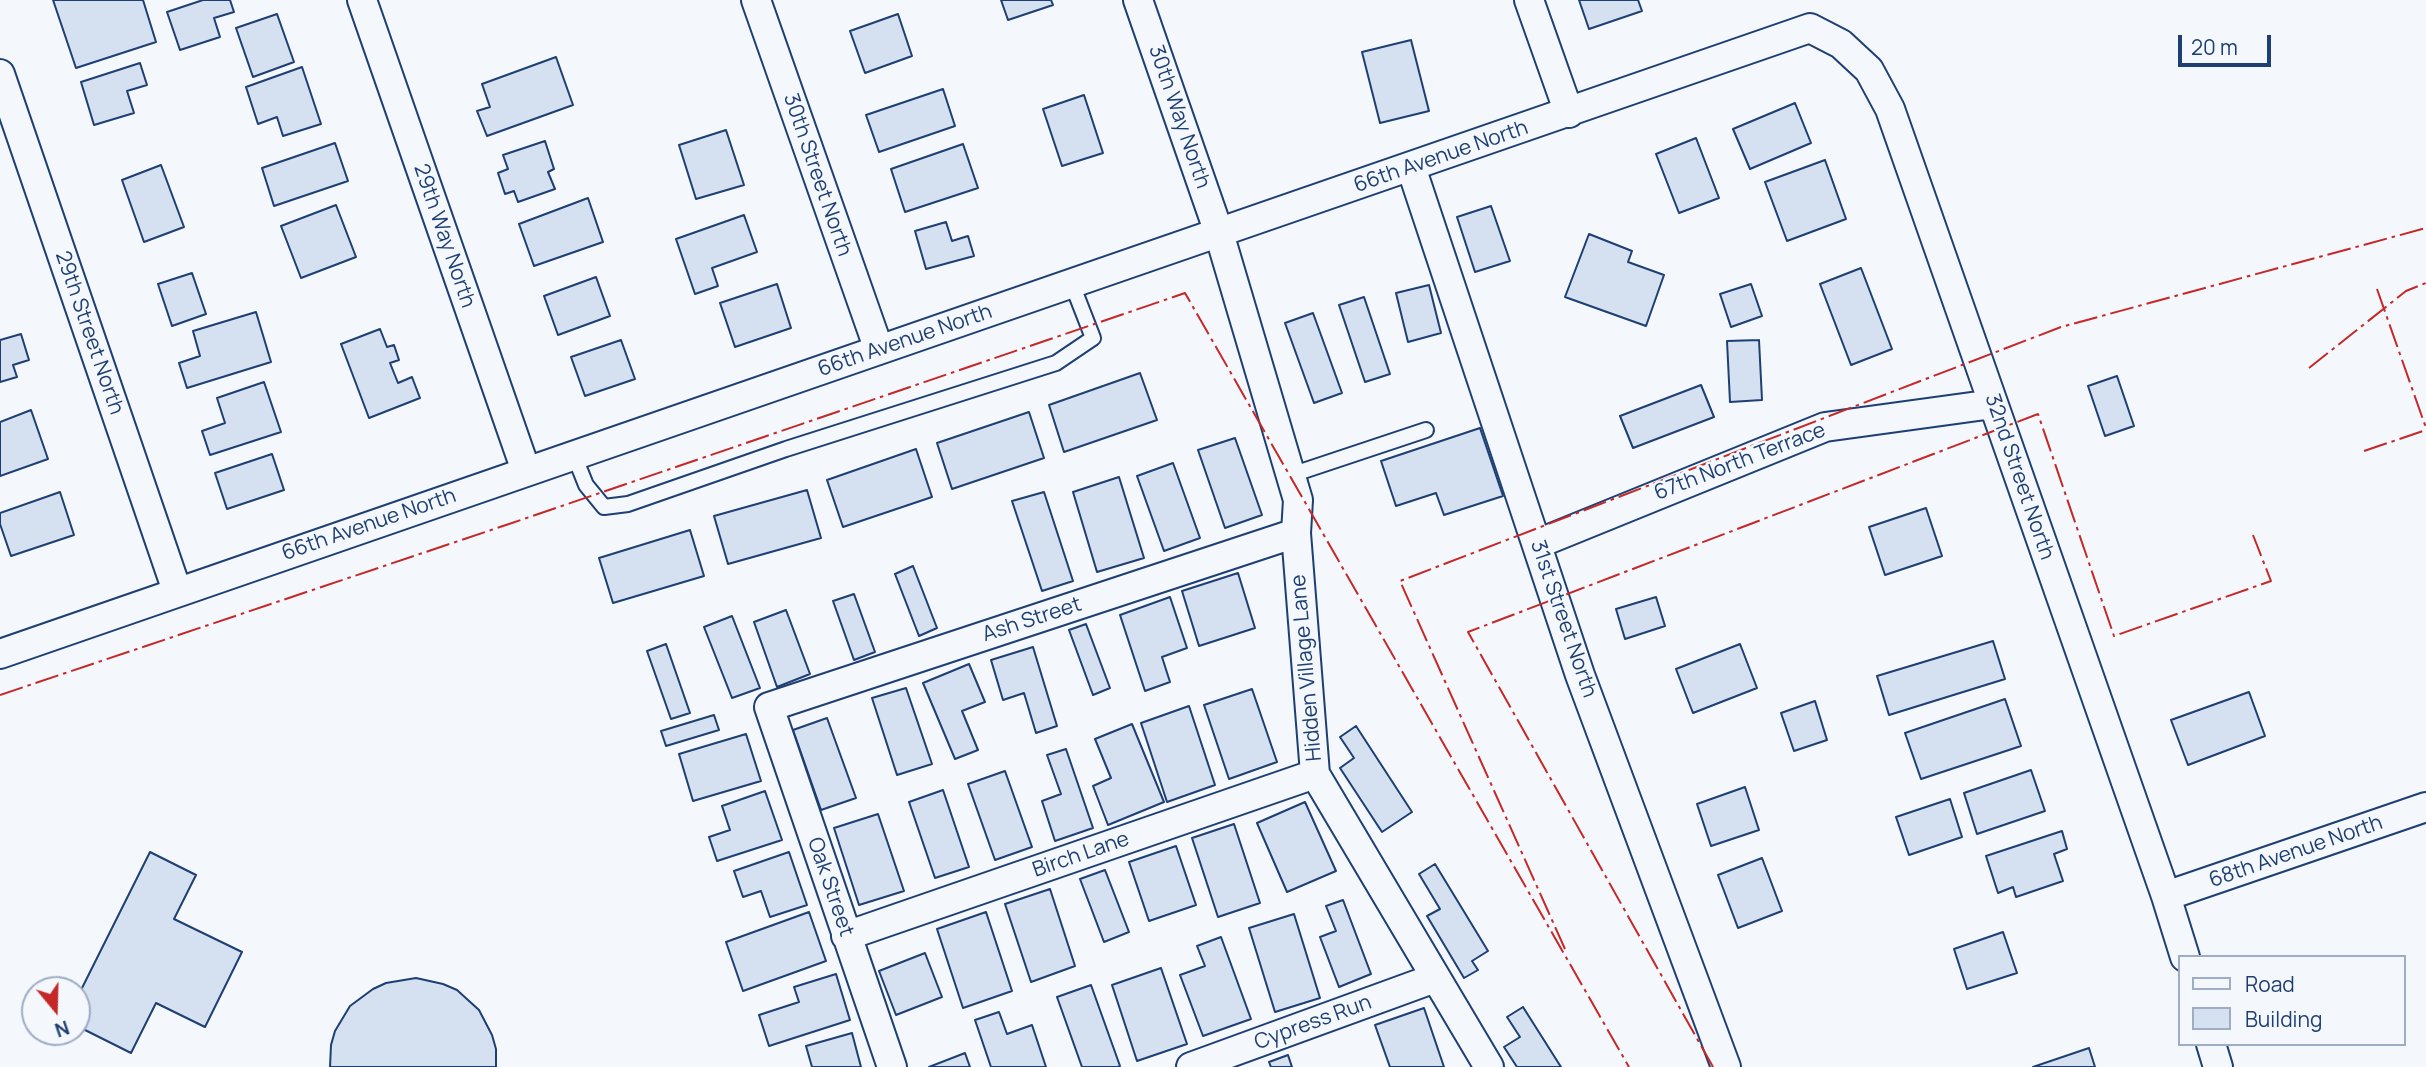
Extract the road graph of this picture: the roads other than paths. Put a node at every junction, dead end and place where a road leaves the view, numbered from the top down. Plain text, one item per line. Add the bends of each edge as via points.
1 (362, 0) edge
2 (756, 0) edge
3 (1138, 0) edge
4 (1530, 0) edge
5 (1810, 28) joint
6 (0, 74) edge
7 (1569, 113) junction
8 (1411, 167) junction
9 (1219, 233) junction
10 (1072, 284) junction
11 (878, 350) junction
12 (1993, 404) junction
13 (1426, 430) dead end
14 (574, 455) junction
15 (526, 471) junction
16 (1291, 475) junction
17 (1296, 533) junction
18 (1537, 544) junction
19 (177, 591) junction
20 (0, 654) edge
21 (769, 707) joint
22 (1315, 775) junction
23 (2426, 807) edge
24 (2166, 897) junction
25 (846, 936) junction
26 (2184, 955) edge
27 (1435, 978) junction
28 (2212, 1046) edge
29 (892, 1067) edge
30 (1191, 1067) edge
31 (1489, 1067) edge
32 (1726, 1067) edge
33 (2218, 1067) edge

1 - 15 street, 29th Way North
2 - 11 street, 30th Street North
3 - 9 street, 30th Way North
4 - 7 street
5 - 7 street, 66th Avenue North
5 - 12 street, 32nd Street North via 1840,44 1869,70 1890,109
6 - 19 street, 29th Street North
7 - 8 street, 66th Avenue North
8 - 9 street, 66th Avenue North
8 - 18 street, 31st Street North
9 - 10 street, 66th Avenue North
9 - 16 street, Hidden Village Lane
10 - 11 street, 66th Avenue North
10 - 14 lane via 1093,338 1056,363 628,503 604,507 586,485
11 - 14 street, 66th Avenue North
12 - 18 street, 67th North Terrace via 1825,427
12 - 24 street, 32nd Street North
13 - 16 lane
14 - 15 street, 66th Avenue North
15 - 19 street, 66th Avenue North
16 - 17 street, Hidden Village Lane via 1298,500
17 - 21 street, Ash Street
17 - 22 street, Hidden Village Lane
18 - 32 street, 31st Street North via 1580,674
19 - 20 street, 66th Avenue North
21 - 25 street, Oak Street
22 - 25 street, Birch Lane
22 - 27 street, Hidden Village Lane
23 - 24 street, 68th Avenue North
24 - 26 street, 32nd Street North
25 - 29 street, Oak Street
27 - 30 street, Cypress Run
27 - 31 street, Hidden Village Lane
28 - 33 street

